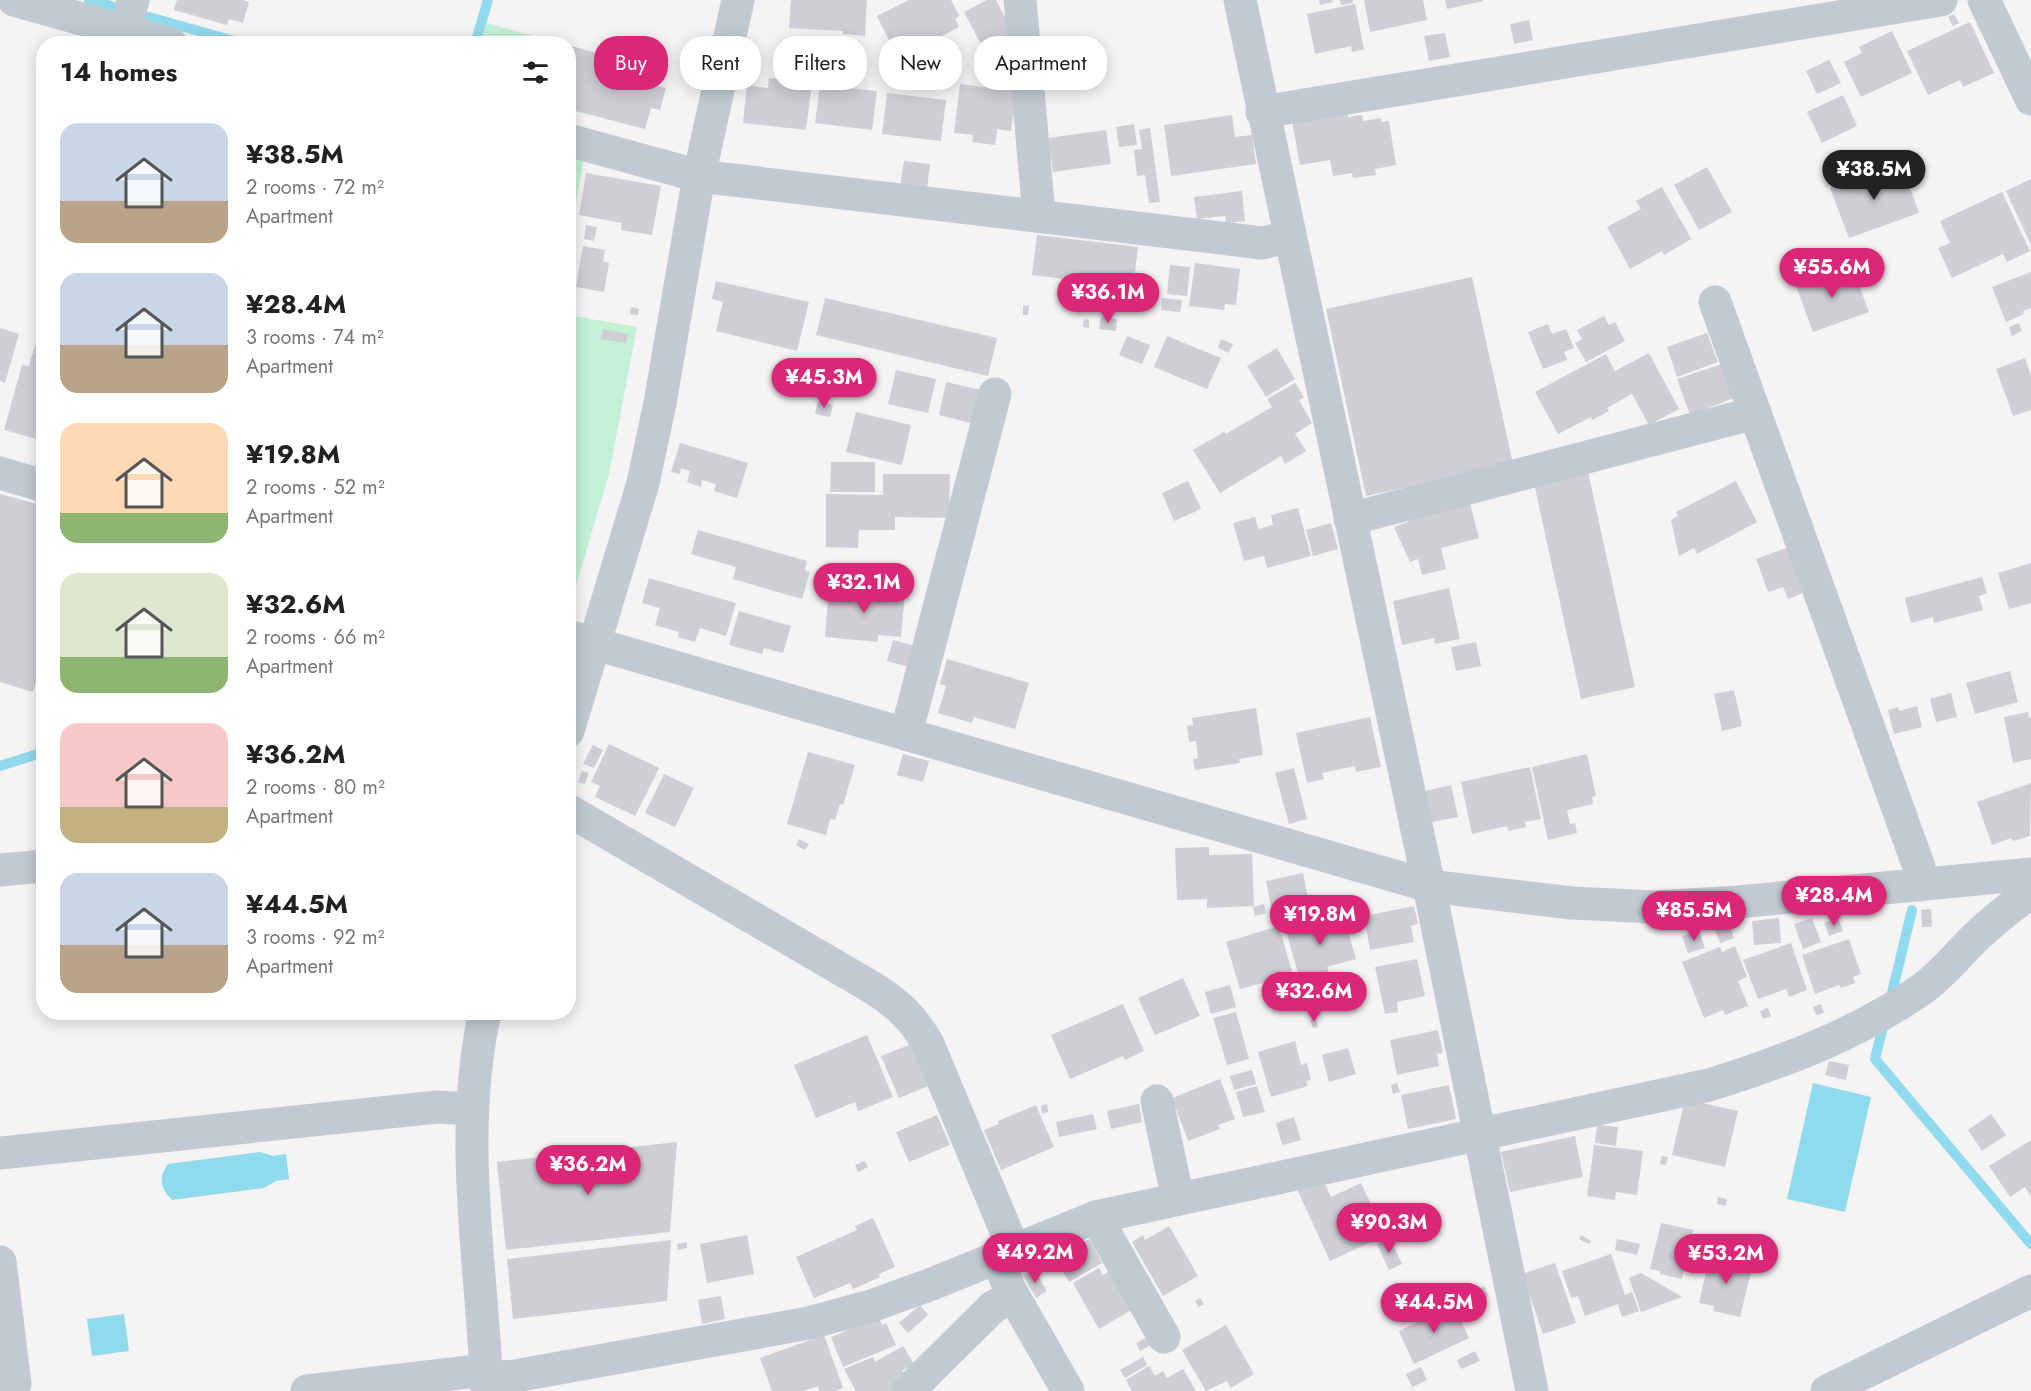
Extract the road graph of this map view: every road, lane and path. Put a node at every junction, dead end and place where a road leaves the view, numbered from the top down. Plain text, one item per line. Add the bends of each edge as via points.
1 (14, 0) edge
2 (738, 0) edge
3 (1020, 0) edge
4 (1240, 0) edge
5 (1941, 0) edge
6 (1984, 0) edge
7 (129, 15) edge
8 (159, 36) edge
9 (2027, 82) edge
10 (1262, 111) junction
11 (576, 142) edge
12 (699, 176) junction
13 (1037, 216) junction
14 (1289, 237) junction
15 (1714, 302) dead end
16 (995, 394) dead end
17 (1755, 413) junction
18 (0, 473) edge
19 (36, 484) edge
20 (1350, 519) junction
21 (582, 640) edge
22 (576, 679) edge
23 (906, 734) junction
24 (576, 815) edge
25 (36, 867) edge
26 (0, 870) edge
27 (2027, 874) edge
28 (1921, 885) junction
29 (1429, 886) junction
30 (484, 1020) edge
31 (1157, 1101) dead end
32 (472, 1109) junction
33 (1480, 1134) junction
34 (0, 1153) edge
35 (1178, 1199) junction
36 (1101, 1216) junction
37 (1005, 1254) junction
38 (0, 1262) edge
39 (2031, 1291) edge
40 (1013, 1296) junction
41 (1164, 1337) dead end
42 (487, 1380) edge
43 (12, 1391) edge
44 (307, 1391) edge
45 (908, 1391) edge
46 (1068, 1391) edge
47 (1532, 1391) edge
48 (1827, 1391) edge

1 - 7 street
2 - 12 street
3 - 13 street
4 - 10 street
5 - 10 street
6 - 9 street
7 - 8 street
10 - 14 street
11 - 12 street
12 - 13 street
12 - 21 street via 652,444 632,522
13 - 14 street via 1262,243
14 - 20 street
15 - 17 street
16 - 23 street
17 - 20 street
17 - 28 street via 1919,867
18 - 19 street
20 - 29 street
21 - 22 street
21 - 23 street
23 - 29 street
24 - 37 street via 873,988 905,1011 928,1044
25 - 26 street
27 - 28 street
27 - 33 street via 2024,897 1923,988 1819,1045 1765,1068 1709,1084
28 - 29 street via 1655,907 1572,903
29 - 33 street
30 - 32 street
31 - 35 street
32 - 34 street via 425,1108
32 - 42 street via 473,1185
33 - 35 street
33 - 47 street
35 - 36 street
36 - 37 street
36 - 41 street via 1105,1233
37 - 40 street
37 - 42 street via 871,1306 808,1323
38 - 43 street via 15,1384
39 - 48 street
40 - 45 street via 993,1307
40 - 46 street
42 - 44 street

